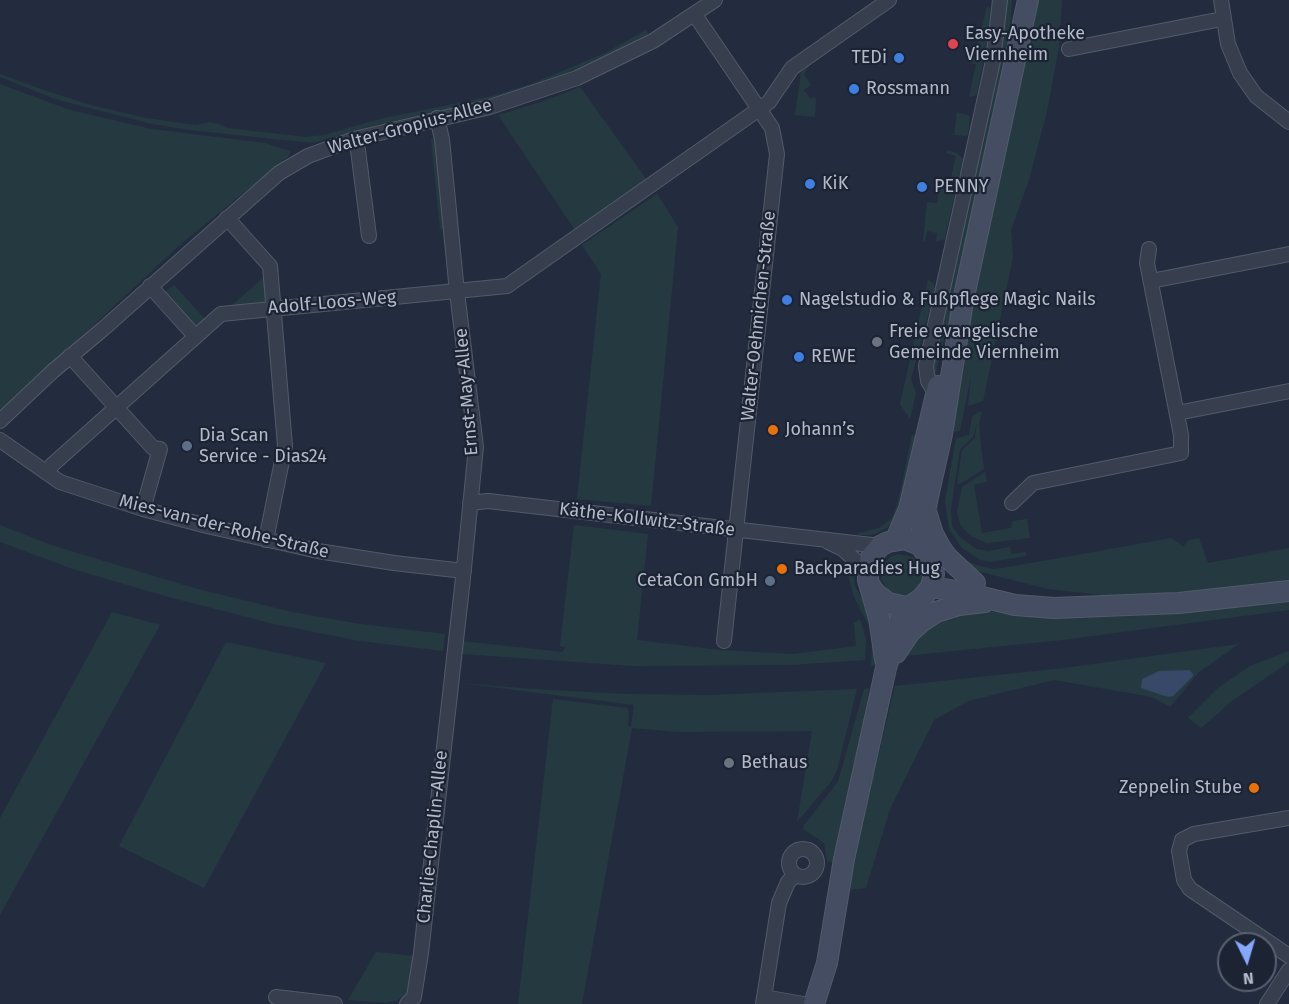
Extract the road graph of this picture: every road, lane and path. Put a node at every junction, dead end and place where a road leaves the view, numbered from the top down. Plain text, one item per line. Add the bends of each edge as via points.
1 (716, 0) edge
2 (889, 0) edge
3 (1000, 0) edge
4 (1019, 0) edge
5 (1028, 0) edge
6 (1221, 0) edge
7 (695, 15) junction
8 (1222, 19) junction
9 (1069, 49) dead end
10 (1017, 53) junction
11 (760, 109) junction
12 (437, 118) junction
13 (1289, 122) edge
14 (354, 139) junction
15 (226, 218) junction
16 (369, 236) dead end
17 (1149, 249) dead end
18 (1289, 254) edge
19 (1151, 281) junction
20 (150, 286) junction
21 (457, 292) junction
22 (963, 301) junction
23 (274, 309) junction
24 (195, 336) junction
25 (70, 356) junction
26 (1289, 392) edge
27 (936, 394) junction
28 (116, 407) junction
29 (1177, 413) junction
30 (0, 420) edge
31 (0, 440) edge
32 (47, 473) junction
33 (470, 503) junction
34 (1012, 503) dead end
35 (143, 509) junction
36 (926, 510) junction
37 (736, 531) junction
38 (266, 540) junction
39 (824, 540) junction
40 (888, 543) junction
41 (920, 545) junction
42 (464, 571) junction
43 (869, 579) junction
44 (932, 579) junction
45 (975, 583) junction
46 (1289, 591) edge
47 (997, 601) junction
48 (906, 607) junction
49 (1106, 607) junction
50 (724, 641) dead end
51 (452, 667) joint
52 (886, 668) junction
53 (1289, 818) edge
54 (795, 875) dead end
55 (1289, 956) edge
56 (1289, 970) edge
57 (276, 997) dead end
58 (763, 1000) edge
59 (335, 1004) edge
60 (407, 1004) edge
61 (803, 1004) edge
62 (813, 1004) edge
63 (1268, 1004) edge

1 - 7 street, Walter-Gropius-Allee
2 - 11 street, Adolf-Loos-Weg via 792,68
3 - 27 street via 993,61 926,366 928,381
4 - 10 main road
5 - 10 main road
6 - 8 street
7 - 11 street, Walter-Oehmichen-Straße
7 - 12 street, Walter-Gropius-Allee via 639,49 577,78 490,107
8 - 9 street
8 - 13 street via 1240,73 1256,96
10 - 22 main road
11 - 21 street, Adolf-Loos-Weg via 507,286
11 - 37 street, Walter-Oehmichen-Straße via 772,128 777,154
12 - 14 street, Walter-Gropius-Allee
12 - 21 street, Ernst-May-Allee
14 - 15 street, Walter-Gropius-Allee via 308,156 279,173
14 - 16 street
15 - 20 street, Walter-Gropius-Allee
15 - 23 street via 270,266
17 - 19 street
18 - 19 street
19 - 29 street
20 - 24 street
20 - 25 street, Walter-Gropius-Allee
21 - 23 street, Adolf-Loos-Weg
21 - 33 street, Ernst-May-Allee via 476,447
22 - 27 main road
22 - 36 main road
23 - 24 street, Adolf-Loos-Weg via 221,314
23 - 38 street via 285,446
24 - 28 street, Adolf-Loos-Weg
25 - 28 street
25 - 30 street, Walter-Gropius-Allee
26 - 29 street
27 - 40 main road via 909,509
28 - 32 street, Adolf-Loos-Weg
28 - 35 street via 153,448 160,449
29 - 34 street via 1180,453 1033,483
31 - 32 street, Mies-van-der-Rohe-Straße
32 - 35 street, Mies-van-der-Rohe-Straße via 60,482
33 - 37 street, Käthe-Kollwitz-Straße via 488,501
33 - 42 street, Ernst-May-Allee
35 - 38 street, Mies-van-der-Rohe-Straße
36 - 41 main road
36 - 45 main road via 940,547
37 - 39 street, Käthe-Kollwitz-Straße
37 - 50 street, Walter-Oehmichen-Straße
38 - 42 street, Mies-van-der-Rohe-Straße
39 - 40 street, Käthe-Kollwitz-Straße
39 - 43 street, Käthe-Kollwitz-Straße via 843,549
40 - 41 main road via 905,539
40 - 43 main road via 871,557
41 - 44 main road via 928,555
42 - 51 street, Ernst-May-Allee
43 - 48 main road via 875,593 888,603
43 - 52 main road
44 - 45 main road via 948,576
44 - 47 main road via 957,591
44 - 48 main road via 922,598
45 - 49 main road
46 - 49 main road
47 - 49 main road via 1030,607
47 - 52 main road via 936,612 910,632
48 - 52 main road
51 - 60 street, Charlie-Chaplin-Allee via 419,964 414,997
52 - 62 main road via 844,859 827,963
53 - 55 street via 1194,834 1182,840 1179,851 1184,880 1190,889
54 - 58 street via 779,903
56 - 63 street
57 - 59 street
58 - 61 street

